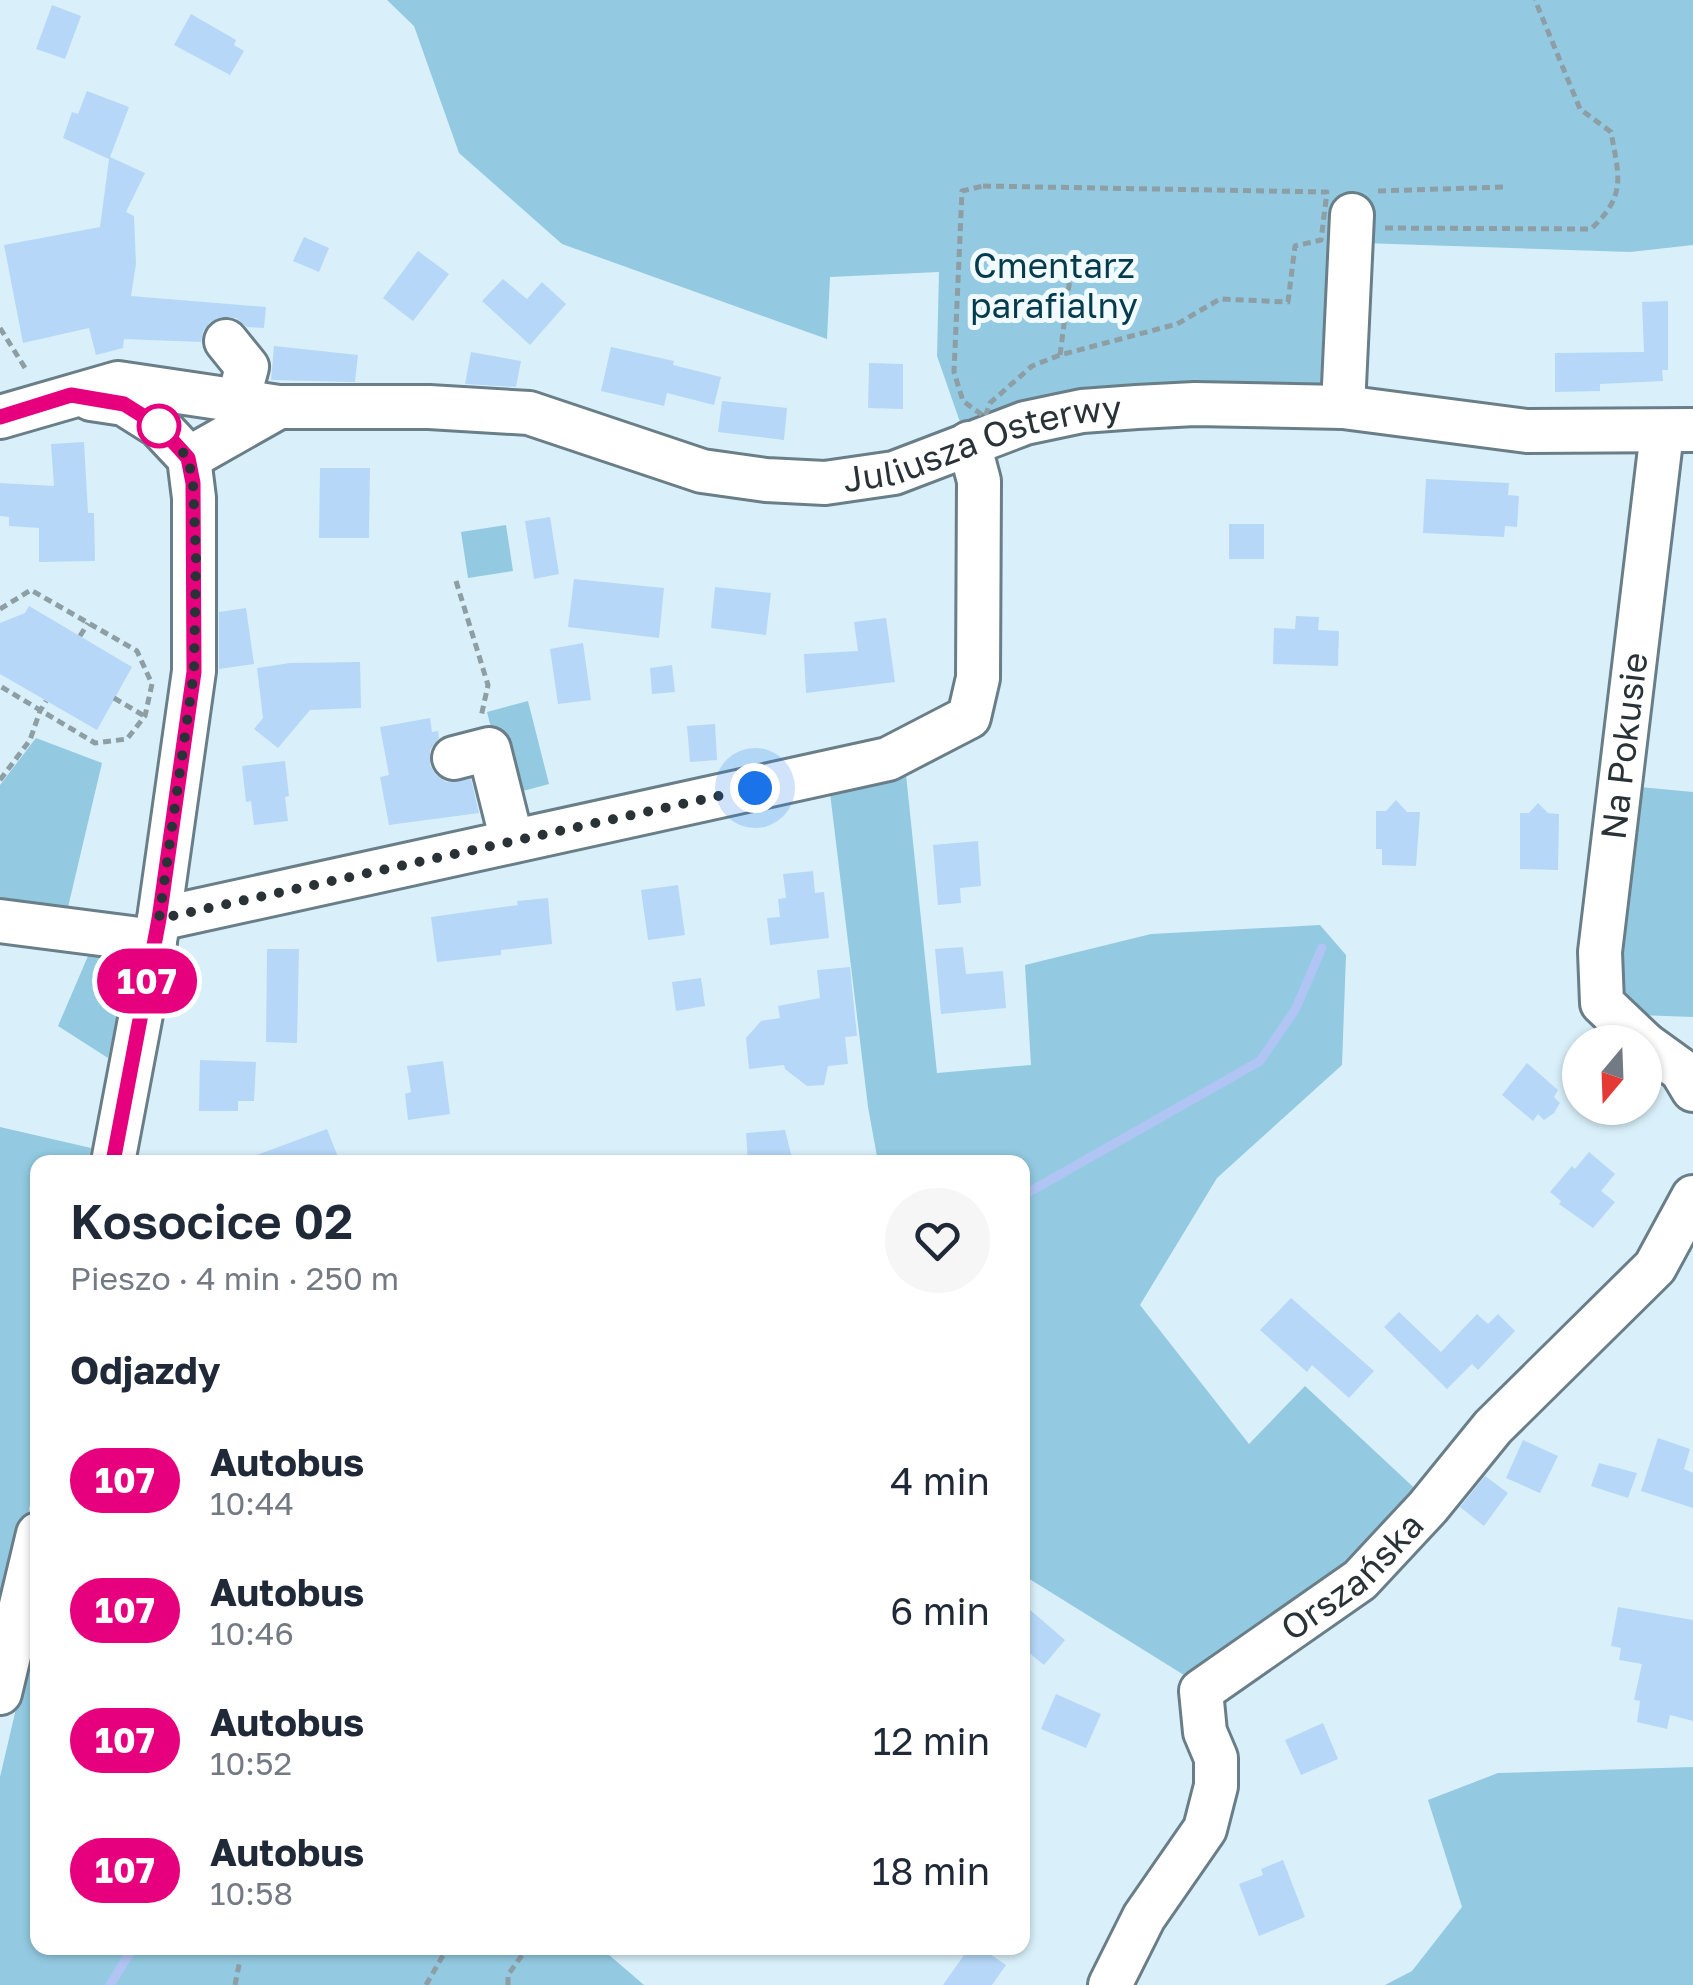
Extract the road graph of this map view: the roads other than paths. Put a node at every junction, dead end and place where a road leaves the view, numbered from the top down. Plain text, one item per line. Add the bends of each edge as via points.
1 (1352, 222) road end
2 (226, 341) dead end
3 (71, 395) junction
4 (258, 404) junction
5 (1343, 407) junction
6 (0, 417) edge
7 (1677, 431) edge
8 (968, 443) junction
9 (188, 458) junction
10 (454, 758) dead end
11 (512, 842) junction
12 (0, 922) edge
13 (157, 930) junction
14 (1625, 1025) edge
15 (1662, 1056) edge
16 (1693, 1090) edge
17 (114, 1155) edge
18 (1693, 1196) edge
19 (30, 1567) edge
20 (0, 1693) edge
21 (1110, 1985) edge

1 - 5 street
2 - 4 street via 247,367
3 - 4 street, Juliusza Osterwy via 118,383
3 - 6 street, Juliusza Osterwy
3 - 9 street via 124,404 159,426
4 - 8 street, Juliusza Osterwy via 529,413 702,471 766,480 825,482 894,473
4 - 9 street, Juliusza Osterwy
5 - 7 street, Juliusza Osterwy via 1527,432
5 - 8 street, Juliusza Osterwy via 1195,404 1082,412
7 - 14 street, Na Pokusie via 1600,952 1602,1003
8 - 11 street via 979,481 978,678 969,717 888,758
9 - 13 street via 194,672
10 - 11 street via 489,749
11 - 13 street
12 - 13 street
13 - 17 street
15 - 16 street
18 - 21 street, Orszańska via 1655,1267 1493,1427 1360,1580 1201,1692 1216,1758 1205,1828 1144,1917
19 - 20 street

